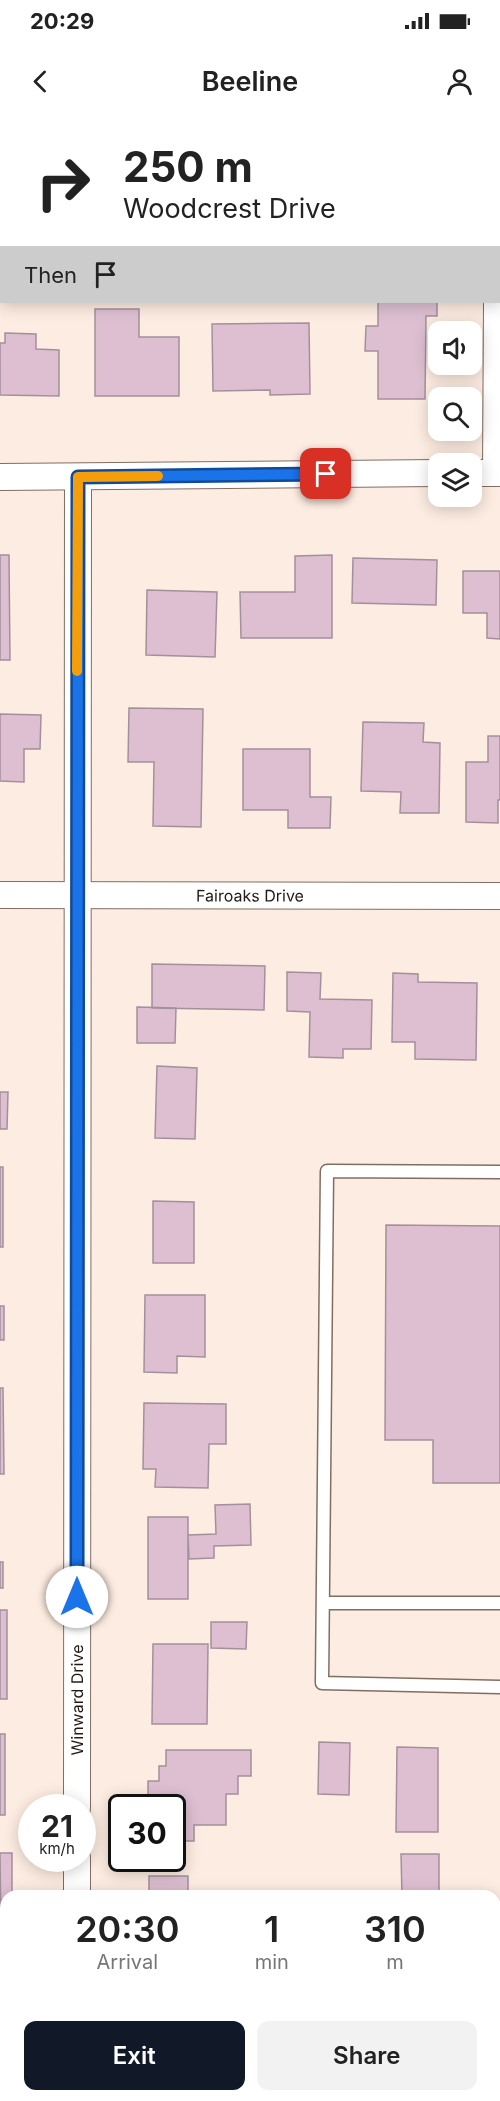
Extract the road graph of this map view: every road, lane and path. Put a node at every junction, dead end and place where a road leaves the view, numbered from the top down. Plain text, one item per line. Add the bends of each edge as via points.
1 (497, 303) edge
2 (428, 473) edge
3 (482, 473) edge
4 (498, 473) edge
5 (0, 477) edge
6 (78, 477) junction
7 (77, 894) junction
8 (0, 895) edge
9 (500, 896) edge
10 (500, 1173) edge
11 (323, 1603) junction
12 (500, 1603) edge
13 (500, 1687) edge
14 (77, 1794) edge
15 (77, 1872) edge
16 (77, 1890) edge

1 - 4 street
2 - 6 street
3 - 4 street
5 - 6 street
6 - 7 street, Winward Drive
7 - 8 street, Fairoaks Drive
7 - 9 street, Fairoaks Drive
7 - 14 street, Winward Drive
10 - 11 lane via 327,1171
11 - 12 lane
11 - 13 lane via 322,1683
15 - 16 street

